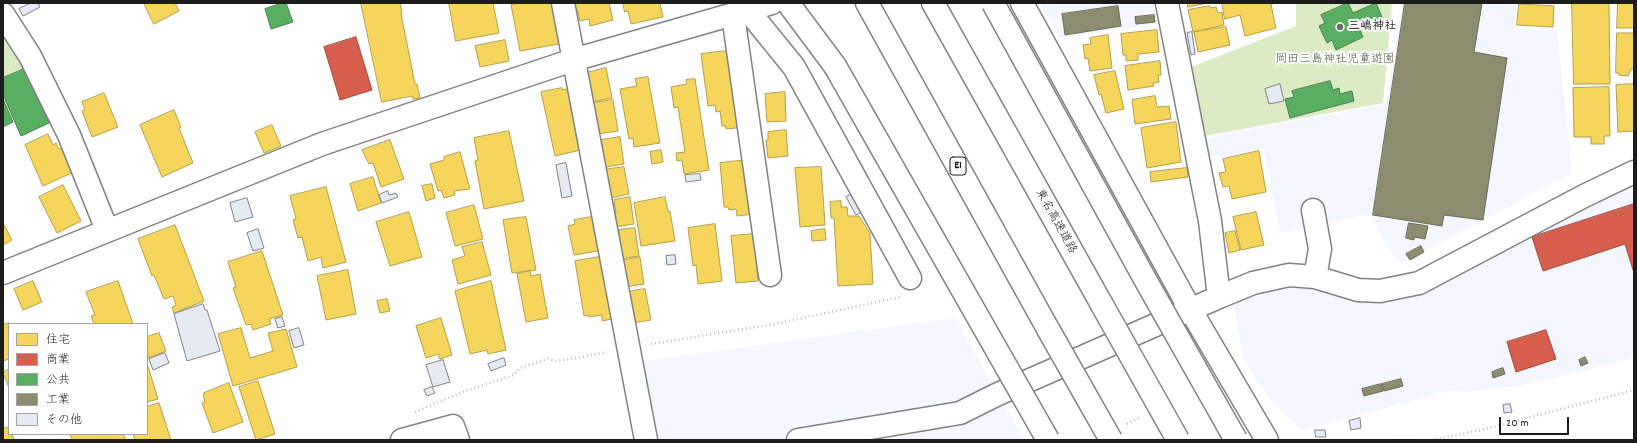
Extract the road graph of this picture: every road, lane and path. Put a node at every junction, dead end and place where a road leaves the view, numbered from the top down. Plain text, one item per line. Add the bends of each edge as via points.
1 (563, 3) edge
2 (772, 3) edge
3 (788, 3) edge
4 (799, 3) edge
5 (868, 3) edge
6 (933, 3) edge
7 (993, 3) edge
8 (1022, 3) edge
9 (1167, 3) edge
10 (741, 10) edge
11 (3, 14) edge
12 (573, 60) junction
13 (835, 66) junction
14 (1634, 172) edge
15 (1313, 210) dead end
16 (107, 230) junction
17 (3, 273) edge
18 (770, 275) dead end
19 (1315, 277) junction
20 (910, 278) joint
21 (1219, 298) junction
22 (1190, 309) junction
23 (628, 348) junction
24 (1634, 390) edge
25 (407, 439) edge
26 (458, 440) edge
27 (646, 440) edge
28 (798, 440) edge
29 (1048, 440) edge
30 (1111, 440) edge
31 (1178, 440) edge
32 (1236, 440) edge
33 (1267, 440) edge
34 (1399, 440) edge
35 (1415, 440) edge
36 (1432, 440) edge

1 - 12 main road
2 - 10 main road
3 - 13 main road
4 - 13 main road
5 - 30 main road, E1, bridge
6 - 31 main road, 東名高速道路, bridge
7 - 32 main road, bridge
8 - 22 main road
9 - 21 main road via 1210,221
10 - 12 main road
10 - 18 main road
10 - 20 main road via 794,67
11 - 16 main road via 30,56 69,135
12 - 16 main road via 322,144
12 - 23 main road
13 - 29 main road, bridge
14 - 19 main road via 1419,283 1380,291 1358,290
15 - 19 main road via 1320,249
16 - 17 main road
19 - 21 main road via 1289,275 1274,278 1237,288
20 - 23 path via 917,290 897,299 775,324
21 - 22 main road
22 - 28 main road via 960,413
22 - 33 main road
23 - 25 path via 565,360 548,359 520,368 514,375 416,410 409,417
23 - 27 main road
24 - 36 path via 1485,429
25 - 26 main road via 453,426
34 - 35 path

